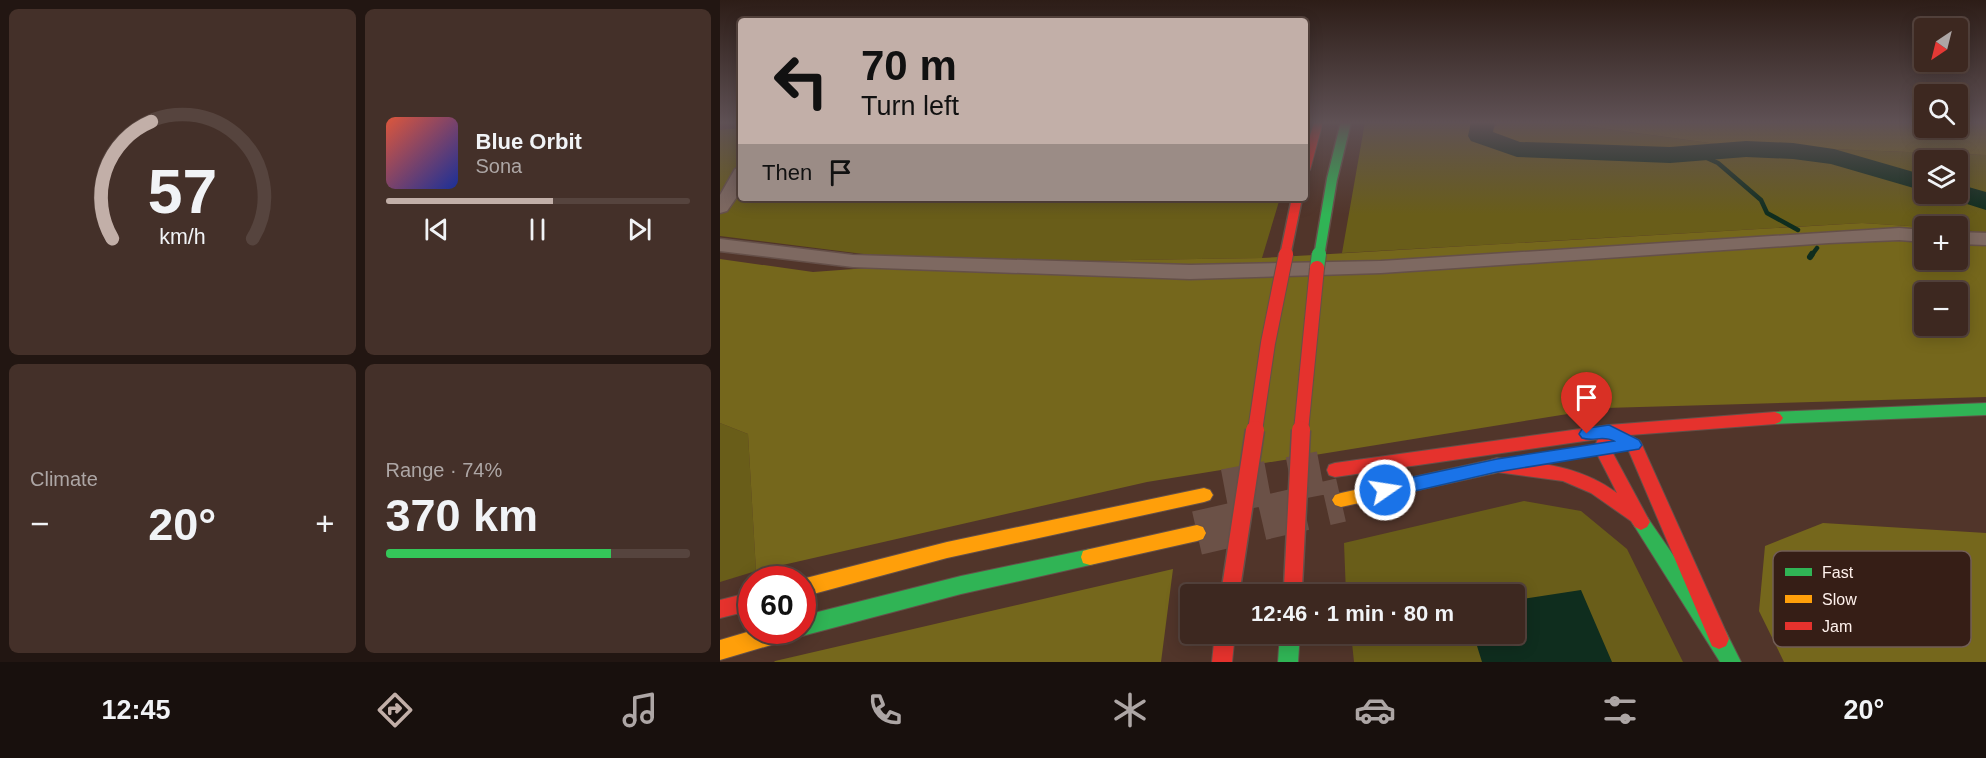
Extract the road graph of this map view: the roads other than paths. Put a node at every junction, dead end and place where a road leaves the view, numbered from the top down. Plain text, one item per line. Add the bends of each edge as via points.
1 (1339, 153) edge
2 (738, 179) edge
3 (1296, 201) edge
4 (720, 207) edge
5 (1914, 235) edge
6 (1968, 238) edge
7 (1986, 239) edge
8 (720, 245) edge
9 (1986, 409) edge
10 (1855, 429) dead end
11 (1609, 431) junction
12 (1784, 432) dead end
13 (1639, 444) junction
14 (1597, 449) junction
15 (1551, 457) dead end
16 (1497, 465) junction
17 (1335, 470) tunnel mouth
18 (1204, 495) dead end
19 (1341, 500) tunnel mouth
20 (1638, 518) junction
21 (1197, 532) tunnel mouth
22 (816, 584) edge
23 (1232, 584) edge
24 (1293, 584) edge
25 (738, 604) edge
26 (720, 609) edge
27 (816, 622) edge
28 (1719, 639) junction
29 (740, 644) edge
30 (1224, 644) edge
31 (1289, 644) edge
32 (720, 650) edge
33 (1222, 662) edge
34 (1288, 662) edge
35 (1731, 662) edge

1 - 24 main road, bridge via 1327,205 1311,323 1300,440
2 - 4 street
3 - 23 main road, bridge via 1259,394
5 - 8 street via 1829,237 1381,267 1190,272 853,261
6 - 7 street
9 - 11 main road via 1796,416
10 - 12 main road
11 - 13 main road
11 - 14 main road
11 - 17 main road
13 - 14 main road
13 - 28 main road
14 - 20 main road
15 - 16 main road
16 - 19 main road
16 - 20 main road via 1565,474 1597,488
18 - 22 main road via 947,549
20 - 28 main road
21 - 27 main road
25 - 26 main road
28 - 35 main road
29 - 32 main road
30 - 33 main road
31 - 34 main road

